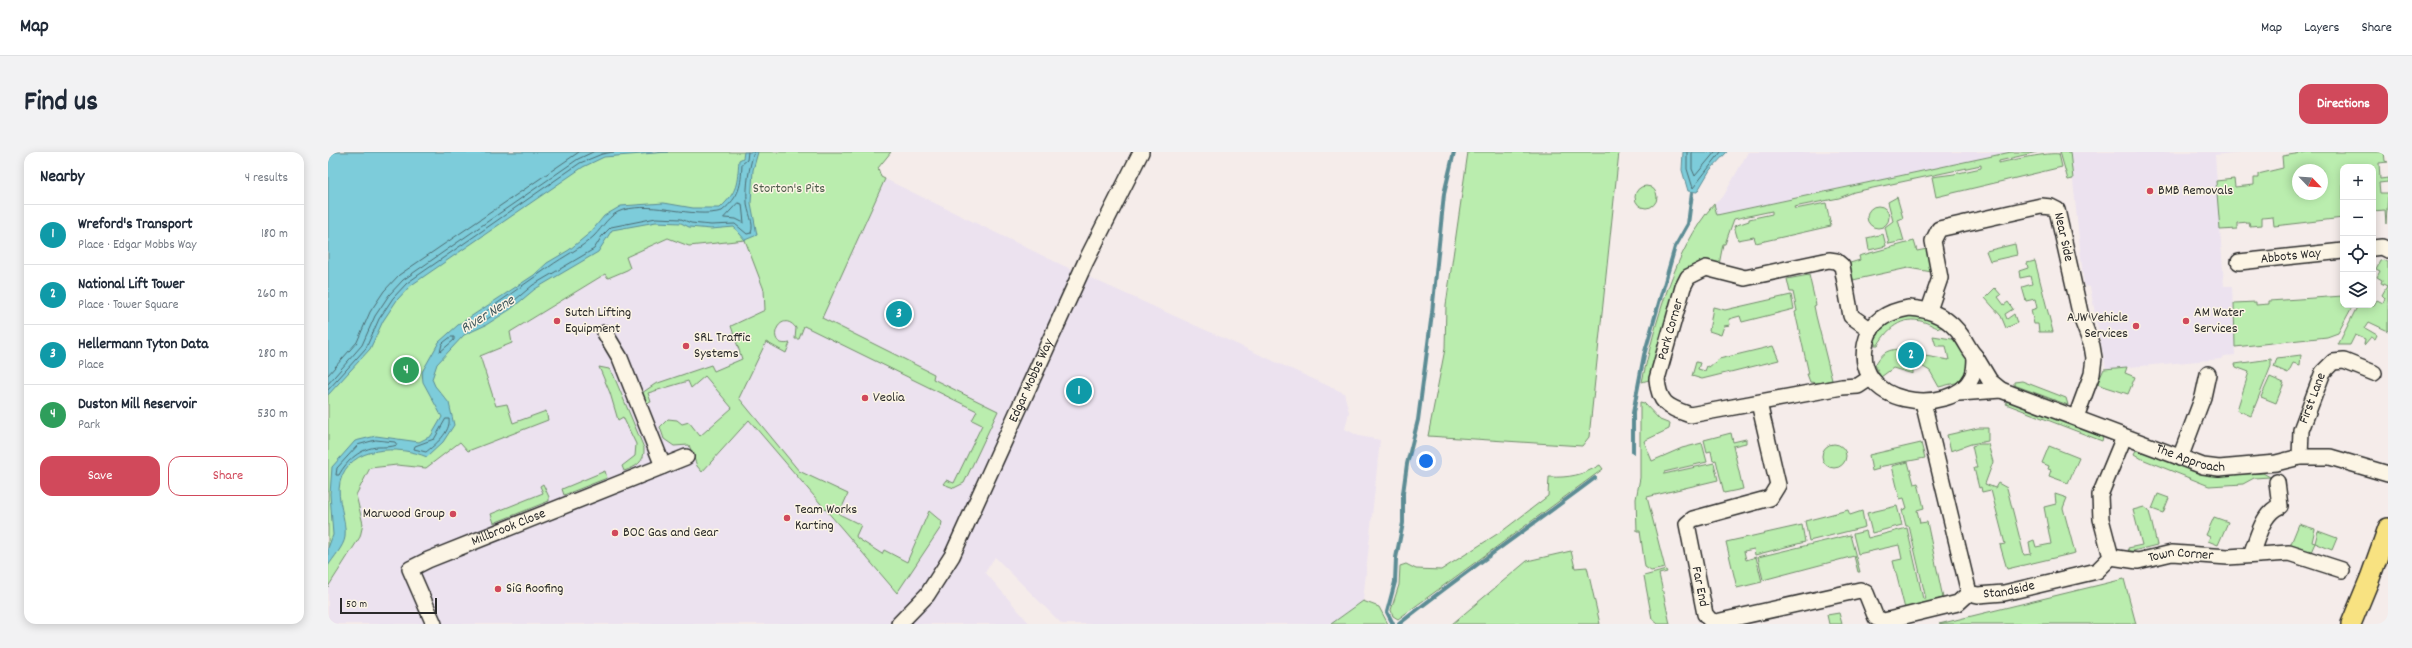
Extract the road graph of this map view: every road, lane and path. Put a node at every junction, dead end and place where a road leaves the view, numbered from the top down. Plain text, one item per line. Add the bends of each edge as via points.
1 (1141, 152) edge
2 (2376, 248) edge
3 (2388, 250) edge
4 (2340, 251) edge
5 (2239, 262) dead end
6 (1929, 310) junction
7 (1871, 330) junction
8 (605, 332) dead end
9 (1975, 356) junction
10 (2374, 373) dead end
11 (2208, 374) dead end
12 (1870, 378) junction
13 (1998, 390) junction
14 (1959, 392) junction
15 (1923, 402) junction
16 (1759, 403) junction
17 (2076, 417) junction
18 (2124, 437) junction
19 (686, 457) dead end
20 (2300, 457) junction
21 (2180, 458) junction
22 (663, 466) junction
23 (2388, 474) edge
24 (2277, 482) dead end
25 (2388, 528) edge
26 (2251, 554) junction
27 (2111, 557) junction
28 (2342, 570) dead end
29 (1969, 593) junction
30 (434, 624) edge
31 (899, 624) edge
32 (2350, 624) edge

1 - 31 street, Edgar Mobbs Way via 1086,261 958,546 942,575
2 - 3 street
4 - 5 street, Abbots Way
6 - 7 street via 1898,310 1879,320
6 - 9 street via 1956,328
6 - 17 street, Near Side via 1940,278 1933,241 1939,229 2041,206 2051,206 2057,210 2081,317 2094,358 2092,374
7 - 12 street via 1864,356
7 - 16 street, Park Corner via 1851,316 1842,266 1836,261 1829,260 1745,278 1706,268 1697,271 1688,277 1683,287 1656,380 1662,400 1669,407 1690,415
8 - 22 street via 620,358
9 - 13 street, The Approach
9 - 14 street via 1972,378
10 - 20 street, First Lane via 2344,361 2333,362 2323,372 2301,430
11 - 21 street via 2203,397
12 - 15 street via 1899,398
12 - 16 street, Park Corner via 1858,386
13 - 14 street, The Approach
13 - 17 street, The Approach
14 - 15 street
15 - 29 street, Standside
16 - 29 street, Far End via 1778,485 1775,492 1770,498 1693,519 1687,524 1705,614 1710,620 1716,622 1860,590 1866,593 1876,618 1884,621 1958,602
17 - 18 street, The Approach
18 - 21 street, The Approach
18 - 27 street via 2100,495 2101,519
19 - 22 street, Millbrook Close
20 - 21 street, The Approach via 2276,464 2219,468 2203,466
20 - 23 street, The Approach via 2330,457
22 - 30 street, Millbrook Close via 410,569
24 - 26 street via 2280,506 2272,509 2266,516
25 - 32 main road
26 - 27 street, Town Corner via 2228,557 2172,553 2138,561
26 - 28 street, Town Corner via 2289,553
27 - 29 street, Standside via 2097,571 2004,593

